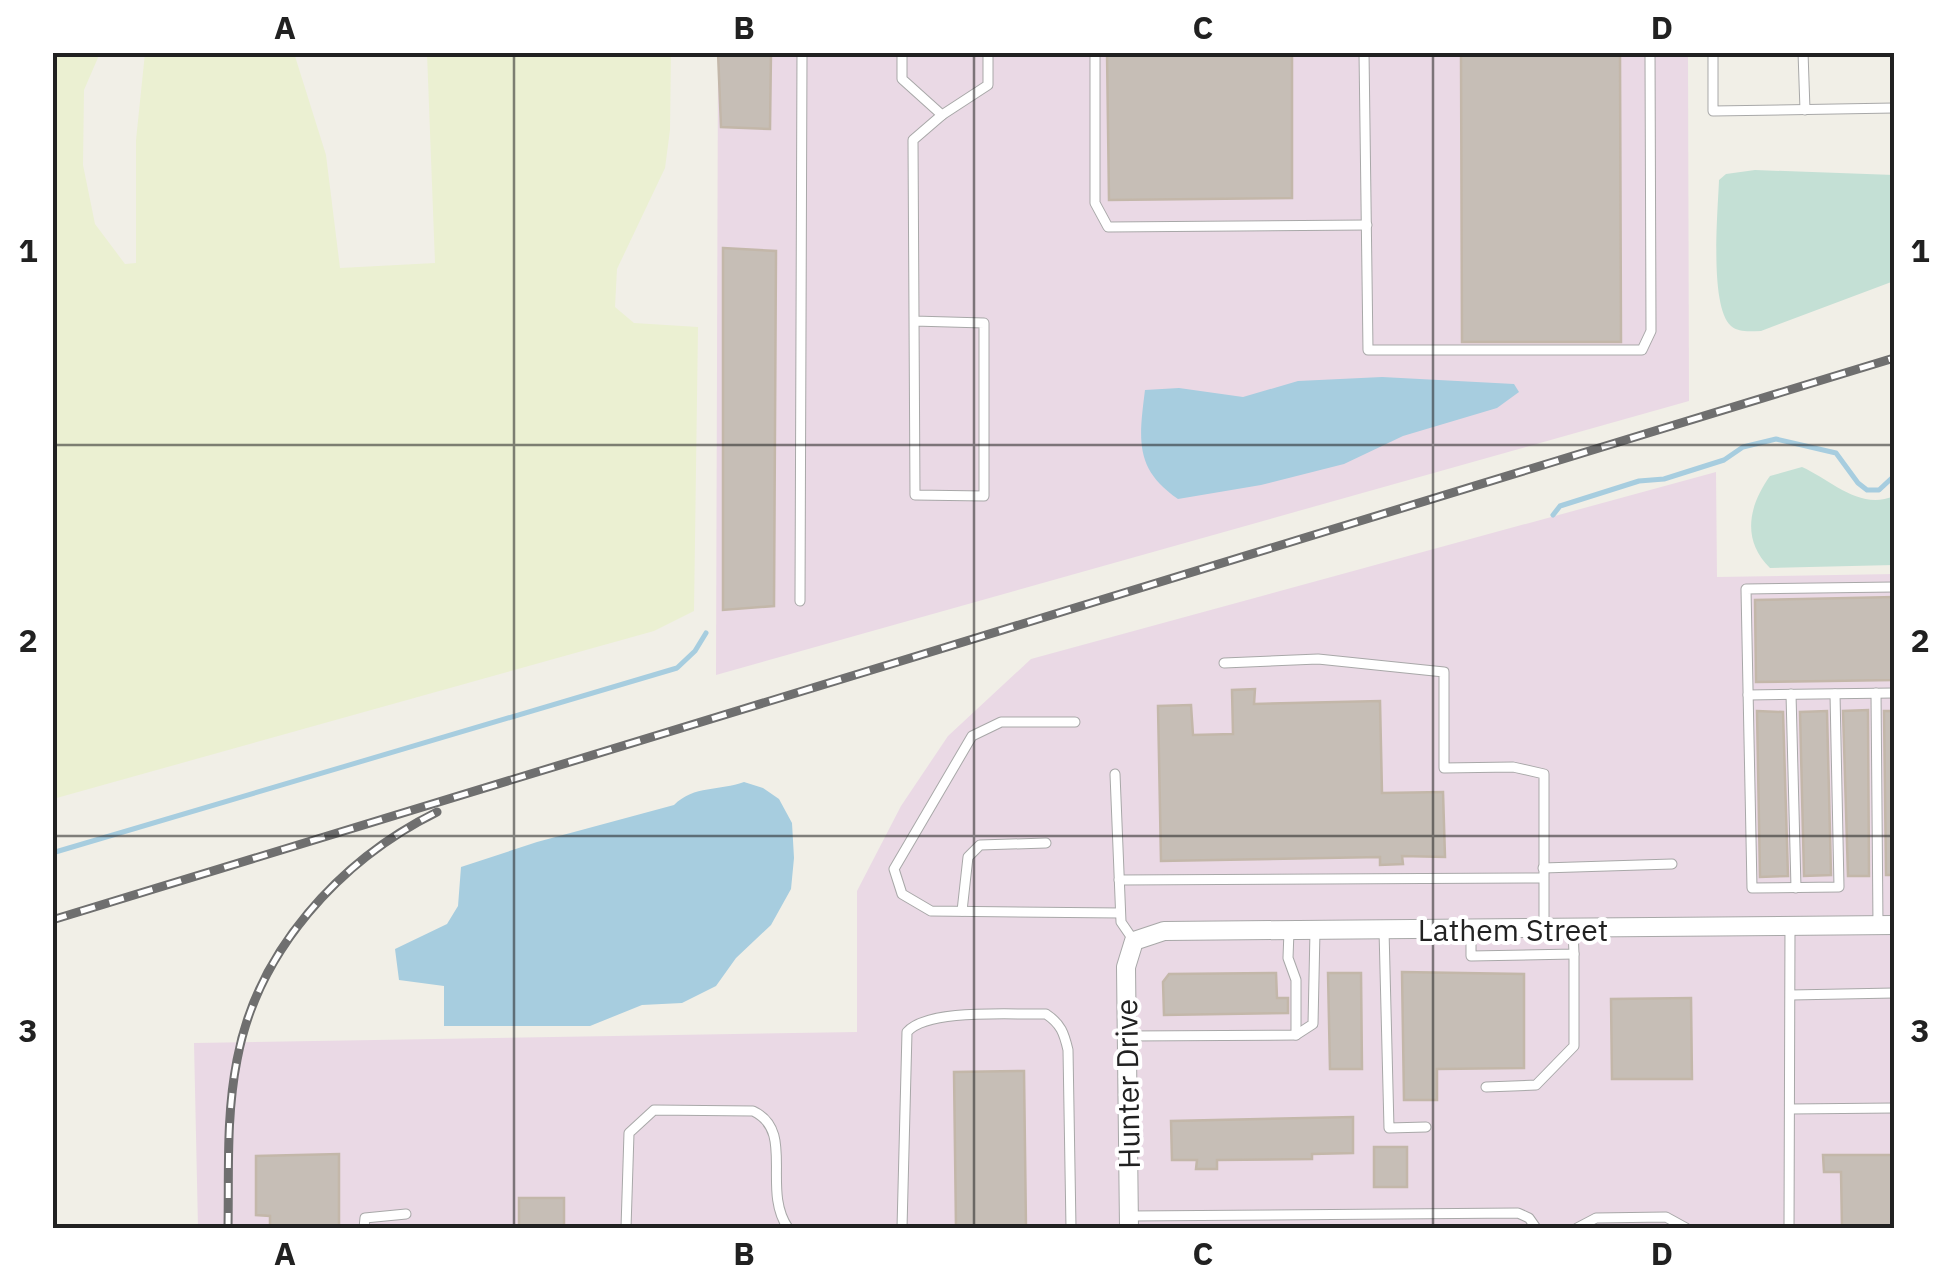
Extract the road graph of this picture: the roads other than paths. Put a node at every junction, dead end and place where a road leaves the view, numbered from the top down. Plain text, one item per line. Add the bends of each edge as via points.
1 (802, 52) edge
2 (902, 52) edge
3 (988, 52) edge
4 (1095, 52) edge
5 (1364, 52) edge
6 (1650, 52) edge
7 (1713, 52) edge
8 (1803, 52) edge
9 (1894, 108) edge
10 (1805, 110) junction
11 (942, 115) junction
12 (1366, 225) junction
13 (914, 321) junction
14 (1894, 587) edge
15 (800, 601) dead end
16 (1224, 662) dead end
17 (1876, 693) junction
18 (1894, 693) edge
19 (1791, 694) junction
20 (1835, 694) junction
21 (1748, 695) junction
22 (1075, 722) dead end
23 (1115, 774) dead end
24 (1046, 843) dead end
25 (1672, 864) dead end
26 (1543, 873) junction
27 (1118, 880) junction
28 (1796, 888) junction
29 (962, 911) junction
30 (1120, 913) junction
31 (1886, 926) edge
32 (1790, 927) junction
33 (1544, 929) junction
34 (1573, 929) junction
35 (1384, 930) junction
36 (1471, 930) junction
37 (1289, 931) junction
38 (1315, 931) junction
39 (1134, 941) junction
40 (1574, 954) junction
41 (1894, 993) edge
42 (1791, 995) junction
43 (1296, 1035) junction
44 (1127, 1036) junction
45 (1486, 1086) dead end
46 (1894, 1108) edge
47 (1790, 1109) junction
48 (1426, 1127) dead end
49 (406, 1214) dead end
50 (1437, 1214) junction
51 (1297, 1215) junction
52 (1176, 1216) junction
53 (1129, 1222) edge
54 (364, 1228) edge
55 (626, 1228) edge
56 (788, 1228) edge
57 (902, 1228) edge
58 (1071, 1228) edge
59 (1176, 1228) edge
60 (1298, 1228) edge
61 (1437, 1228) edge
62 (1536, 1228) edge
63 (1577, 1228) edge
64 (1686, 1228) edge
65 (1789, 1228) edge

1 - 15 lane
2 - 11 lane via 902,80
3 - 11 lane via 988,85
4 - 12 lane via 1095,203 1108,227
5 - 12 lane
6 - 12 lane via 1651,332 1642,350 1368,350
7 - 10 lane via 1713,110
8 - 10 lane
9 - 10 lane
11 - 13 lane via 913,140
13 - 13 lane via 915,495 984,496 984,323
14 - 21 lane via 1746,589
16 - 26 lane via 1318,659 1444,672 1444,768 1513,767 1544,774
17 - 18 lane
17 - 20 lane
17 - 31 lane
19 - 20 lane
19 - 21 lane
19 - 28 lane
20 - 28 lane via 1839,888
21 - 28 lane via 1752,888
22 - 29 lane via 1002,722 972,736 917,825 894,869 902,894 931,911
23 - 27 lane
24 - 29 lane via 980,845 968,858
25 - 26 lane
26 - 27 lane
26 - 33 lane
27 - 30 lane
29 - 30 lane
30 - 39 lane
31 - 32 street, Lathem Street
32 - 34 street, Lathem Street
32 - 42 lane
33 - 34 street, Lathem Street
33 - 36 street, Lathem Street
34 - 40 lane
35 - 36 street, Lathem Street
35 - 38 street, Lathem Street
35 - 48 lane via 1390,1128
36 - 40 lane via 1471,956
37 - 38 street, Lathem Street
37 - 39 street, Lathem Street via 1164,932
37 - 43 lane
38 - 43 lane via 1312,1024
39 - 44 street, Hunter Drive via 1126,967
40 - 45 lane via 1574,1046 1536,1086
41 - 42 lane
42 - 47 lane
43 - 44 lane
44 - 53 street, Hunter Drive
46 - 47 lane
47 - 65 lane
49 - 54 lane via 364,1218
50 - 51 lane
50 - 61 lane
50 - 62 lane via 1518,1213
51 - 52 lane
51 - 60 lane
52 - 53 lane
52 - 59 lane
55 - 56 lane via 629,1133 654,1110 766,1118 776,1134 778,1215
57 - 58 lane via 908,1032 934,1017 1046,1014 1064,1032 1068,1050
63 - 64 lane via 1596,1218 1666,1217

